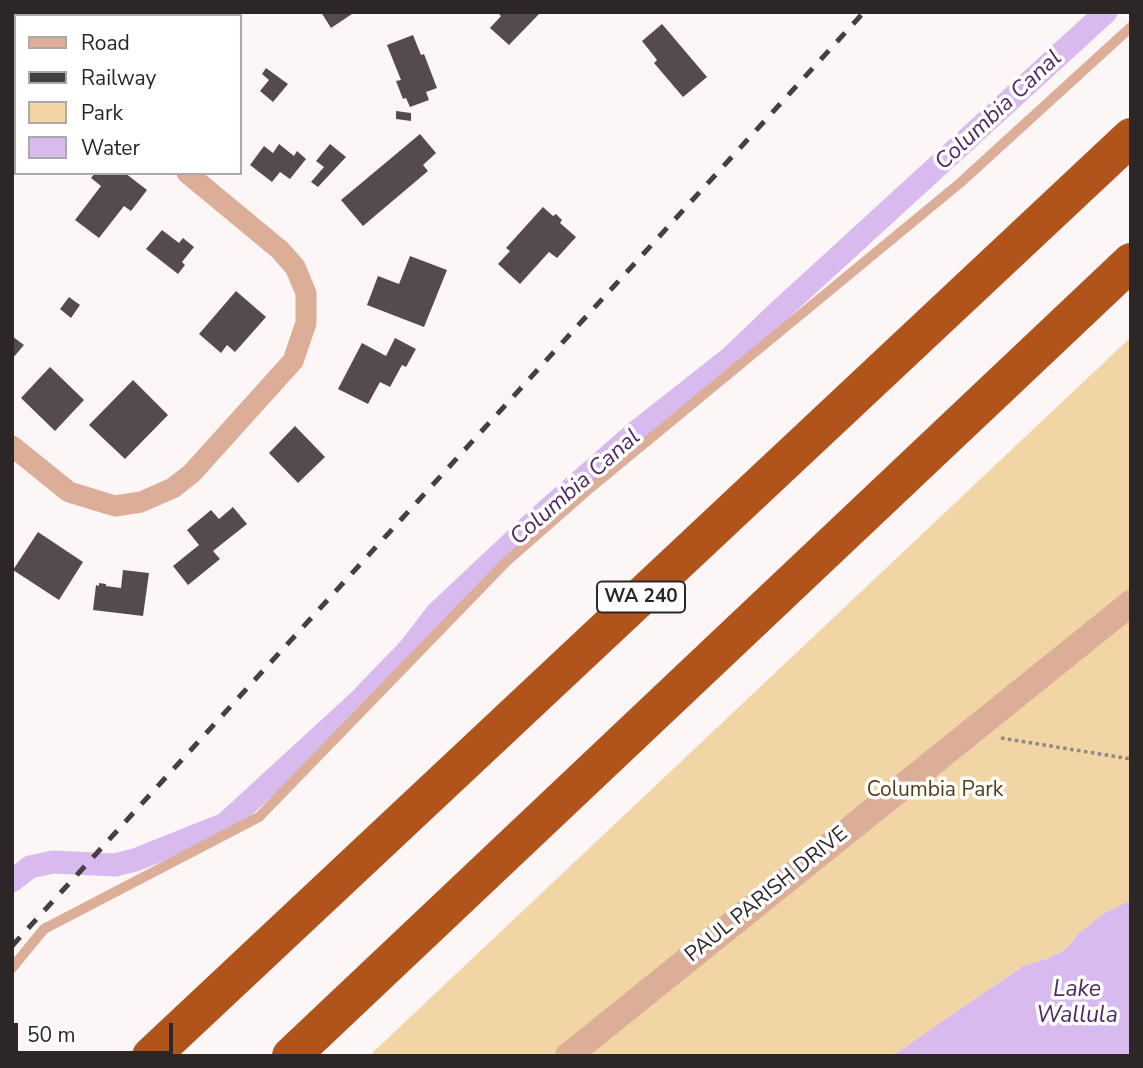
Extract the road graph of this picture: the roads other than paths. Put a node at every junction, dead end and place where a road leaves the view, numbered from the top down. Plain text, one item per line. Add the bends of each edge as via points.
1 (1131, 27) edge
2 (1131, 138) edge
3 (189, 175) edge
4 (1131, 262) edge
5 (12, 446) edge
6 (1131, 603) edge
7 (12, 968) edge
8 (151, 1056) edge
9 (291, 1056) edge
10 (568, 1056) edge

1 - 7 lane via 960,183 507,561 259,817 44,929
2 - 8 highway, WA 240
3 - 5 street via 295,267 306,293 306,323 293,361 192,473 173,488 141,502 115,506 69,492
4 - 9 highway
6 - 10 street, PAUL PARISH DRIVE

